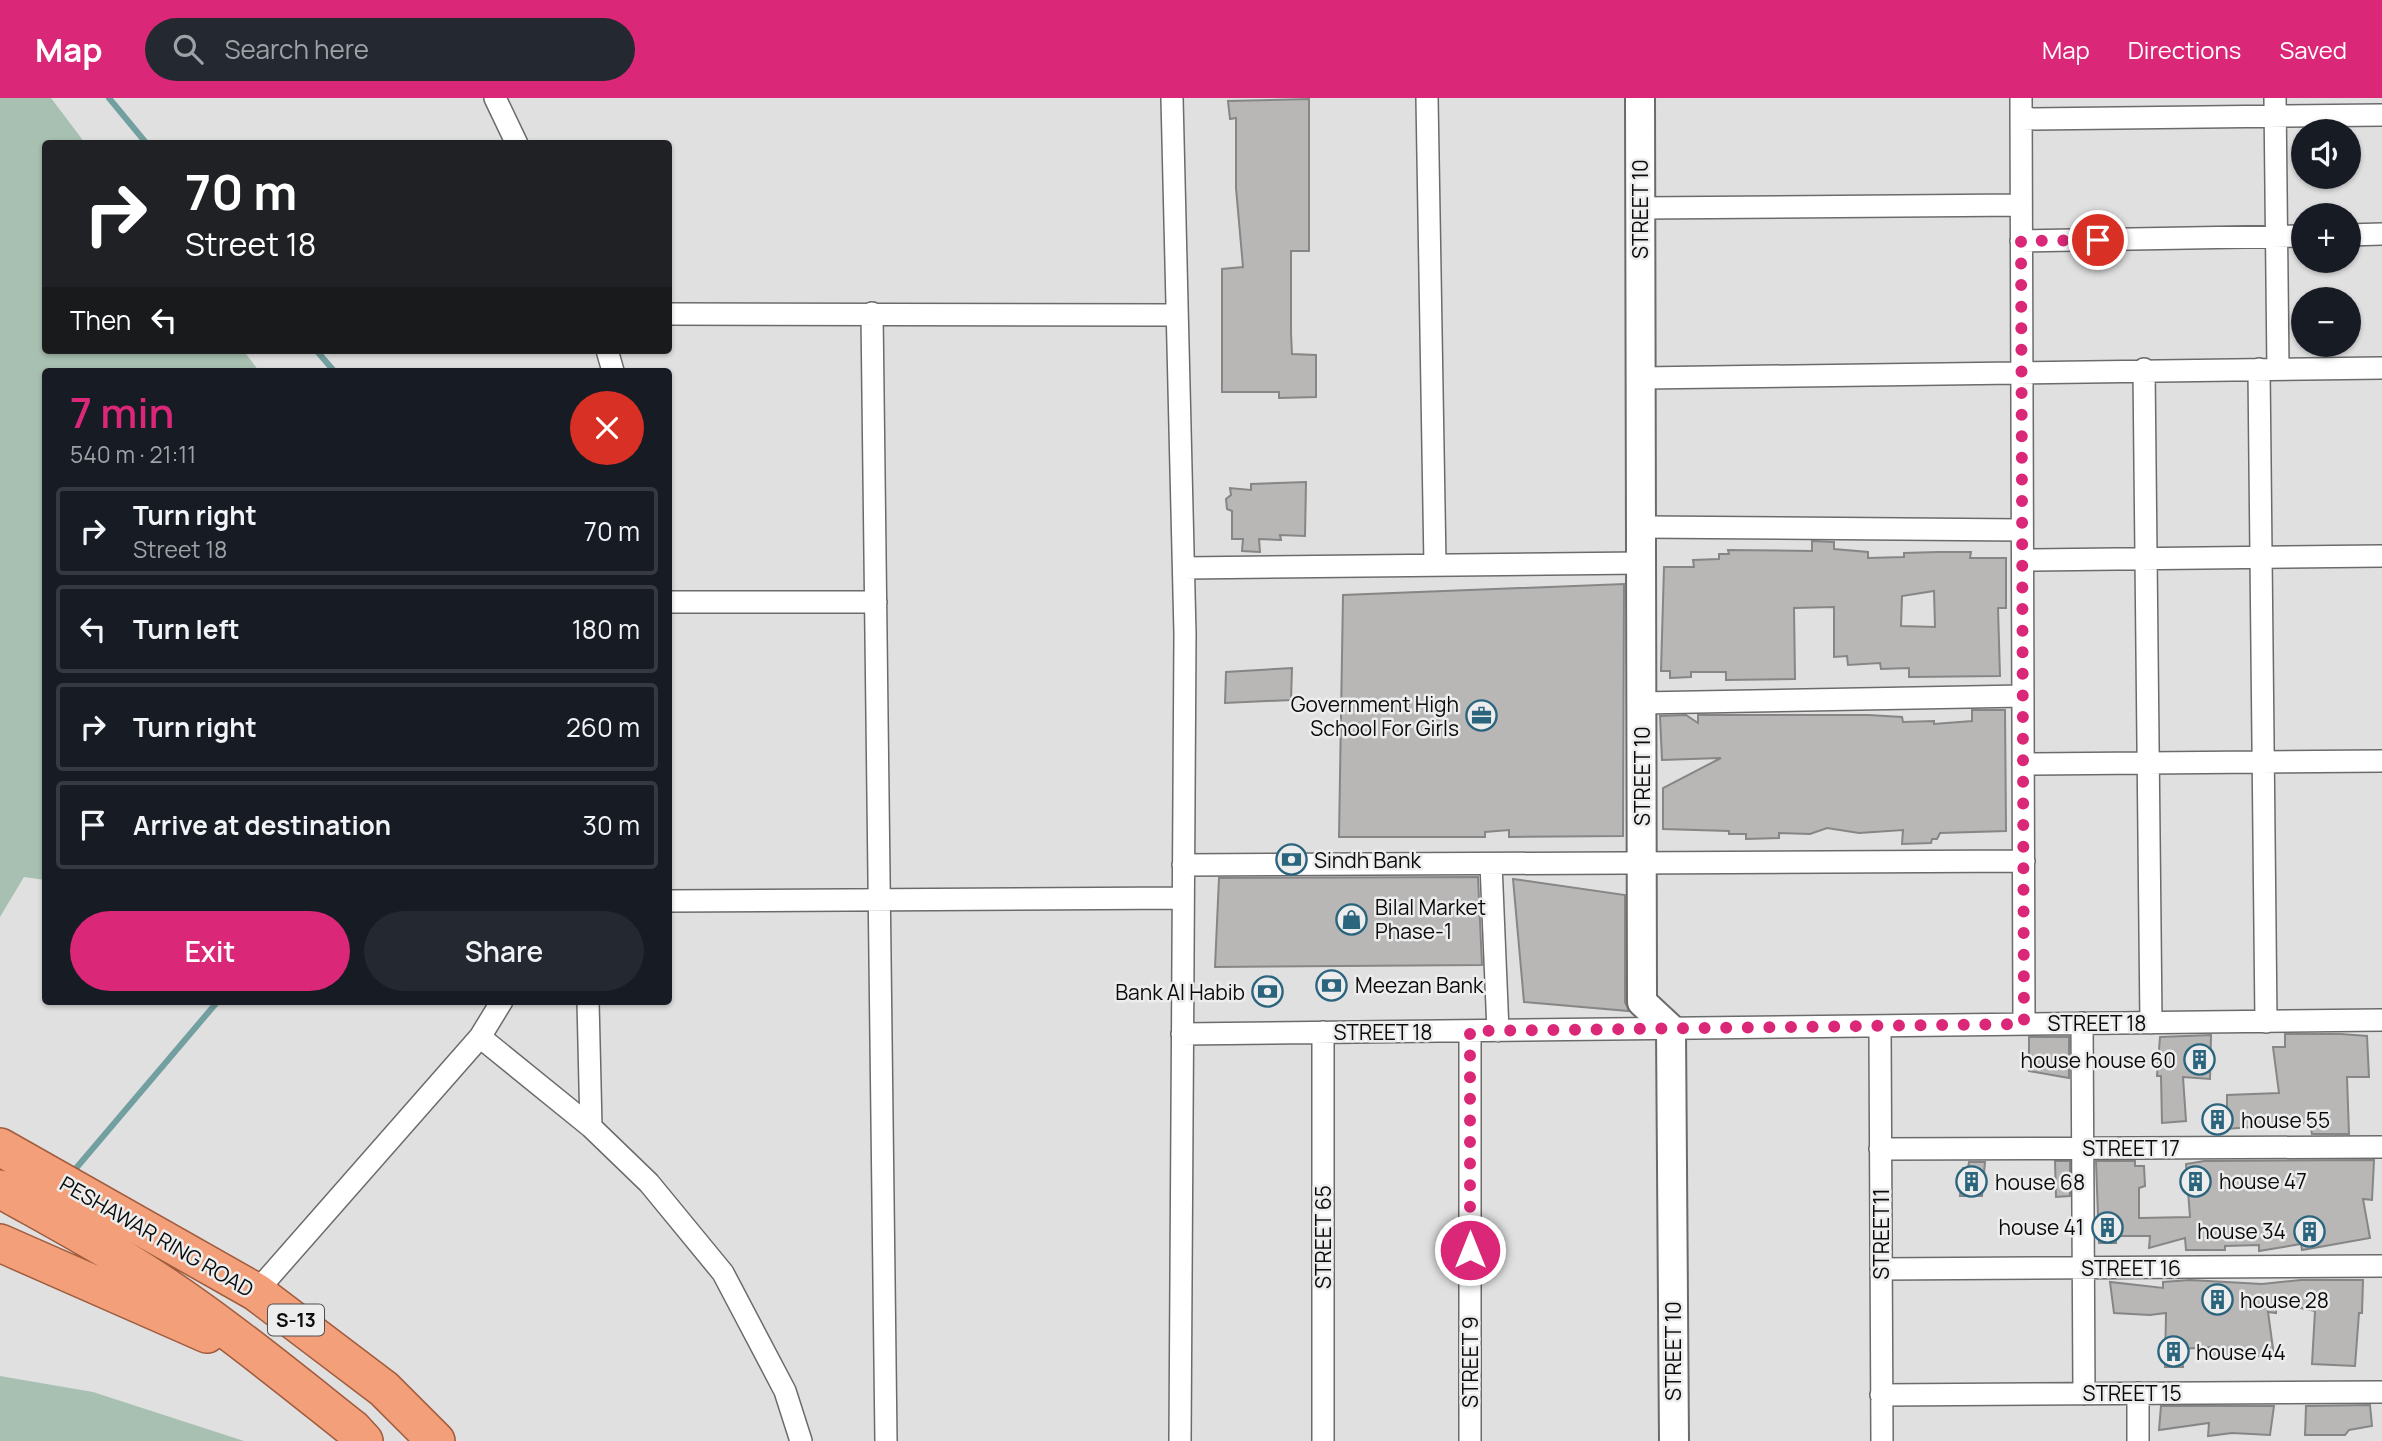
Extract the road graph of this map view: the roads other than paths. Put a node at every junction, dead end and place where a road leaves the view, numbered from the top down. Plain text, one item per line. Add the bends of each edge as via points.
1 (495, 98) edge
2 (1172, 98) edge
3 (1427, 98) edge
4 (1640, 98) edge
5 (2275, 107) edge
6 (2021, 108) edge
7 (2382, 115) edge
8 (515, 140) edge
9 (2021, 205) junction
10 (1640, 208) junction
11 (2382, 234) edge
12 (2361, 235) edge
13 (2277, 236) junction
14 (2291, 236) edge
15 (2021, 241) junction
16 (872, 313) junction
17 (672, 314) edge
18 (1175, 315) junction
19 (2382, 368) edge
20 (2144, 369) junction
21 (2269, 369) junction
22 (2022, 372) junction
23 (1641, 378) junction
24 (1641, 527) junction
25 (2022, 530) junction
26 (2382, 556) edge
27 (2261, 558) junction
28 (2146, 559) junction
29 (2023, 560) junction
30 (1641, 563) junction
31 (1435, 565) junction
32 (1184, 568) junction
33 (672, 601) edge
34 (876, 602) junction
35 (2023, 696) junction
36 (1642, 703) junction
37 (2382, 761) edge
38 (2263, 762) junction
39 (2148, 763) junction
40 (2024, 764) junction
41 (2024, 861) junction
42 (1642, 863) junction
43 (1491, 864) junction
44 (1183, 865) junction
45 (1183, 898) junction
46 (879, 899) junction
47 (672, 901) edge
48 (500, 1005) edge
49 (588, 1005) edge
50 (2382, 1020) edge
51 (2266, 1022) junction
52 (2082, 1023) junction
53 (2151, 1023) junction
54 (2024, 1024) junction
55 (1880, 1028) junction
56 (1671, 1030) junction
57 (1470, 1031) junction
58 (1498, 1031) junction
59 (1323, 1032) junction
60 (1182, 1034) junction
61 (480, 1037) junction
62 (591, 1128) junction
63 (0, 1147) edge
64 (2382, 1147) edge
65 (2083, 1148) junction
66 (1880, 1149) junction
67 (0, 1189) edge
68 (127, 1241) junction
69 (0, 1243) edge
70 (2382, 1266) edge
71 (2084, 1268) junction
72 (1881, 1269) junction
73 (256, 1292) junction
74 (263, 1357) junction
75 (2382, 1392) edge
76 (2138, 1393) junction
77 (2084, 1394) junction
78 (1881, 1395) junction
79 (364, 1441) edge
80 (436, 1441) edge
81 (801, 1441) edge
82 (886, 1441) edge
83 (1180, 1441) edge
84 (1323, 1441) edge
85 (1469, 1441) edge
86 (1674, 1441) edge
87 (1882, 1441) edge
88 (2138, 1441) edge

1 - 8 street
2 - 18 street
3 - 31 street
4 - 10 street, STREET 10
5 - 6 street
5 - 7 street
5 - 13 street
6 - 9 street
9 - 10 street
9 - 15 street
10 - 23 street, STREET 10
11 - 12 street
13 - 14 street
13 - 15 street
13 - 21 street
15 - 22 street
16 - 17 street
16 - 18 street
16 - 34 street
18 - 32 street
19 - 21 street
20 - 21 street
20 - 22 street
20 - 28 street
21 - 27 street
22 - 23 street
22 - 25 street
23 - 24 street, STREET 10
24 - 25 street
24 - 30 street, STREET 10
25 - 29 street
26 - 27 street
27 - 28 street
27 - 38 street
28 - 29 street
28 - 39 street
29 - 35 street
30 - 31 street
30 - 36 street, STREET 10
31 - 32 street
32 - 44 street
33 - 34 street
34 - 46 street
35 - 36 street
35 - 40 street
36 - 42 street, STREET 10
37 - 38 street
38 - 39 street
38 - 51 street
39 - 40 street
39 - 53 street
40 - 41 street
41 - 42 street
41 - 54 street
42 - 43 street
42 - 56 street, STREET 10 via 1642,1002
43 - 44 street
43 - 58 street
44 - 45 street
45 - 46 street
45 - 60 street
46 - 47 street
46 - 82 street
48 - 61 street
49 - 62 street
50 - 51 street, STREET 18
51 - 53 street, STREET 18
52 - 53 street, STREET 18
52 - 54 street, STREET 18
52 - 65 street
54 - 55 street, STREET 18
55 - 56 street, STREET 18
55 - 66 street, STREET11
56 - 58 street, STREET 18
56 - 86 street, STREET 10
57 - 58 street, STREET 18
57 - 59 street, STREET 18
57 - 85 street, STREET 9
59 - 60 street, STREET 18
59 - 84 street, STREET 65
60 - 83 street
61 - 62 street
61 - 73 street
62 - 81 street via 649,1183 723,1273 785,1391
63 - 68 highway, PESHAWAR RING ROAD
64 - 65 street, STREET 17
65 - 66 street, STREET 17
65 - 71 street
66 - 72 street, STREET11
67 - 68 highway, PESHAWAR RING ROAD
68 - 73 highway, PESHAWAR RING ROAD / S-13
68 - 74 highway, PESHAWAR RING ROAD / S-13
69 - 74 highway
70 - 71 street, STREET 16
71 - 72 street, STREET 16
71 - 77 street
72 - 78 street, STREET11
73 - 80 highway, PESHAWAR RING ROAD / S-13 via 384,1389
74 - 79 highway, PESHAWAR RING ROAD / S-13
75 - 76 street, STREET 15
76 - 77 street, STREET 15
76 - 88 street
77 - 78 street, STREET 15
78 - 87 street, STREET11

